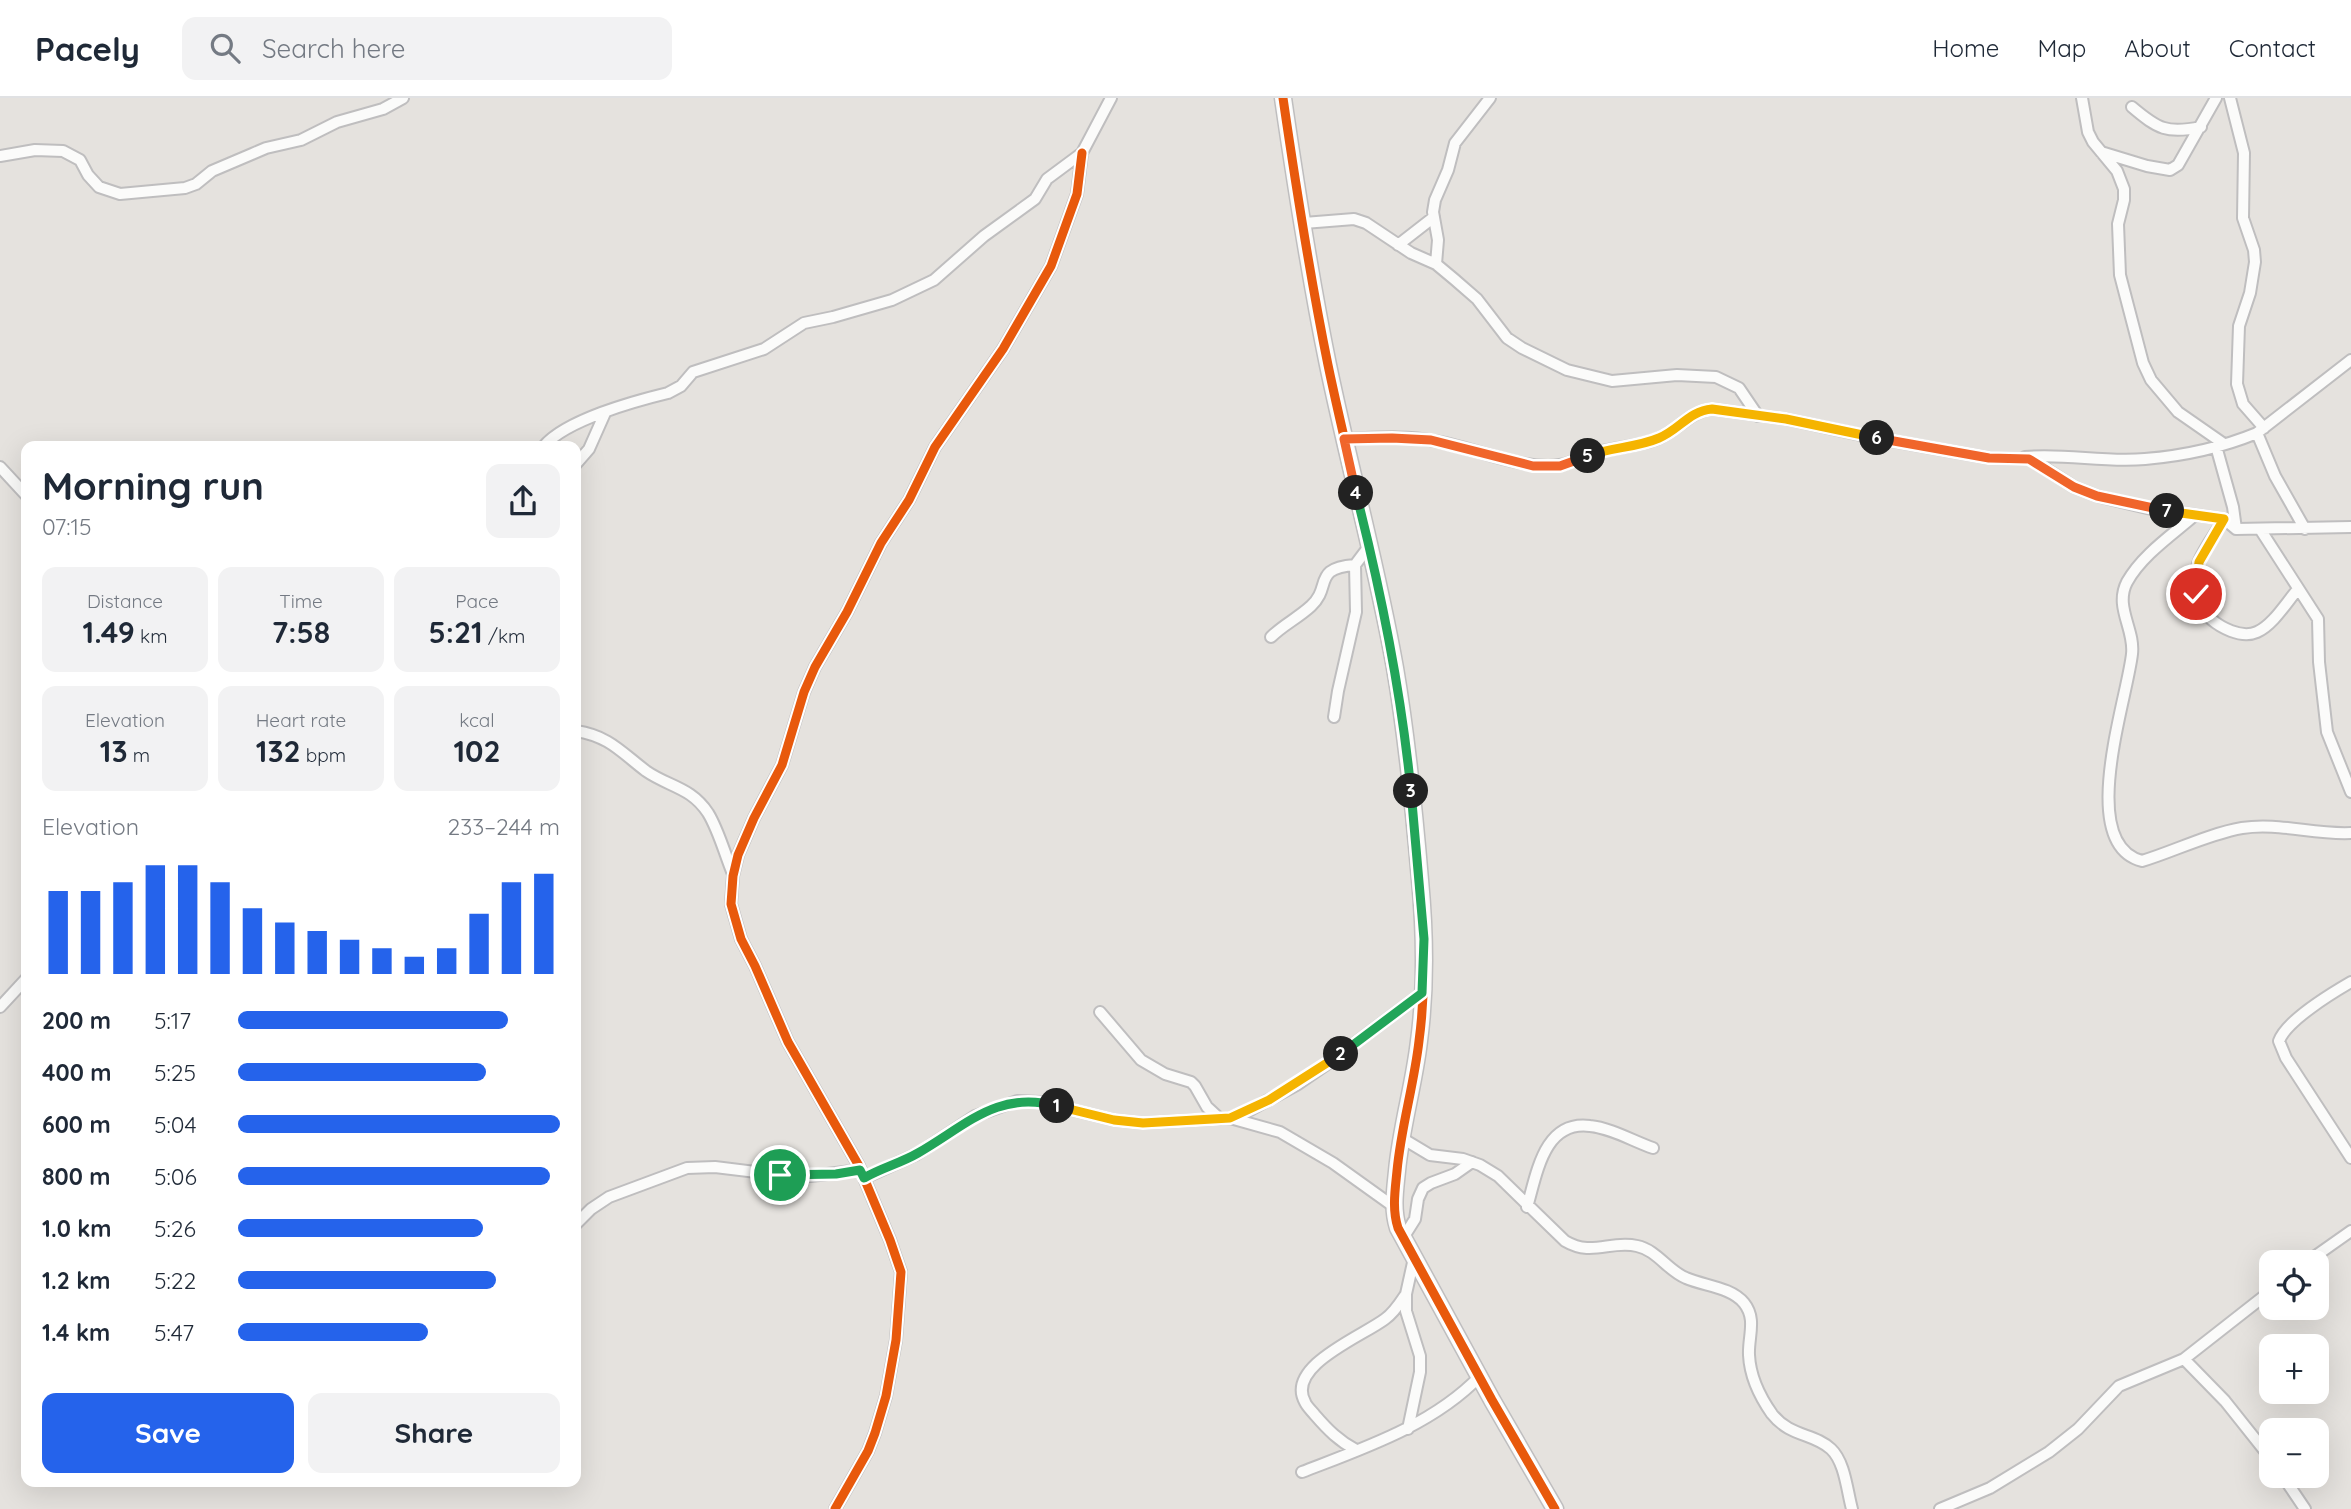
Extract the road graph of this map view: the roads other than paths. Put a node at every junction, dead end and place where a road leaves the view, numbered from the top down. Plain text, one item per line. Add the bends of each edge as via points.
1 (403, 98) edge
2 (1111, 98) edge
3 (1283, 98) edge
4 (1490, 98) edge
5 (2082, 98) edge
6 (2216, 98) edge
7 (2230, 98) edge
8 (2132, 107) dead end
9 (2201, 127) junction
10 (2099, 151) junction
11 (1082, 153) junction
12 (0, 156) edge
13 (1434, 217) junction
14 (1304, 223) junction
15 (1398, 245) junction
16 (1436, 264) junction
17 (2351, 360) edge
18 (605, 413) junction
19 (1758, 416) junction
20 (2260, 430) junction
21 (1344, 439) junction
22 (549, 441) edge
23 (2220, 445) junction
24 (581, 458) edge
25 (2019, 458) junction
26 (0, 467) edge
27 (21, 490) edge
28 (2195, 515) junction
29 (2224, 519) junction
30 (2351, 527) edge
31 (2235, 529) junction
32 (2260, 529) junction
33 (2305, 529) junction
34 (1370, 545) junction
35 (1355, 565) junction
36 (2298, 589) junction
37 (1271, 637) dead end
38 (1334, 717) dead end
39 (581, 732) edge
40 (2351, 792) edge
41 (2351, 833) edge
42 (733, 876) junction
43 (2351, 982) edge
44 (21, 984) edge
45 (1422, 993) junction
46 (0, 1007) edge
47 (1100, 1012) dead end
48 (1225, 1119) junction
49 (1400, 1137) junction
50 (1653, 1148) dead end
51 (2351, 1158) edge
52 (1472, 1162) junction
53 (862, 1174) junction
54 (1393, 1206) junction
55 (1527, 1207) junction
56 (581, 1219) edge
57 (2351, 1231) edge
58 (1403, 1238) junction
59 (2324, 1250) edge
60 (1415, 1258) junction
61 (1406, 1294) junction
62 (2259, 1300) edge
63 (2184, 1359) junction
64 (1480, 1376) junction
65 (1408, 1429) junction
66 (2259, 1444) edge
67 (1356, 1450) junction
68 (1302, 1472) dead end
69 (2291, 1488) edge
70 (835, 1509) edge
71 (1555, 1509) edge
72 (1852, 1509) edge
73 (1940, 1509) edge
74 (2305, 1509) edge

1 - 12 street via 301,140 266,148 185,188 120,194 99,187 80,160 63,151
2 - 11 street
3 - 14 street
4 - 13 street via 1455,143 1435,200
5 - 10 street via 2088,132
6 - 9 street
7 - 20 street via 2244,153 2243,218 2255,262 2239,326 2237,384
8 - 9 street via 2164,130
9 - 10 street via 2171,170
10 - 23 street via 2124,188 2118,224 2120,275 2143,363 2178,412
11 - 18 street via 1047,180 1035,200 934,280 892,300 804,323 764,349 693,372 668,393
11 - 42 street via 1077,194 1051,266 1003,349 935,447 815,667 782,765 754,818
13 - 15 street
13 - 16 street
14 - 15 street via 1354,219
14 - 21 street
15 - 16 street
16 - 19 street via 1477,299 1507,338 1544,360 1612,381 1716,377 1739,388
17 - 20 street
18 - 22 street via 557,433
18 - 24 street
19 - 21 street via 1700,410 1654,440 1560,466 1533,466 1431,440
19 - 25 street via 1989,458
20 - 23 street
20 - 33 street via 2275,476
21 - 34 street
23 - 25 street via 2145,459
23 - 31 street
25 - 28 street via 2097,496
26 - 27 street
28 - 29 street
28 - 41 street via 2138,568 2123,596 2133,645 2108,792 2116,838 2126,854 2142,861 2241,828
29 - 31 street
29 - 36 street via 2199,562 2196,594 2207,617 2234,632 2255,633
30 - 33 street
31 - 32 street
32 - 33 street
32 - 36 street
34 - 35 street
34 - 45 street via 1395,668 1410,778 1424,939
35 - 37 street via 1325,576 1312,605
35 - 38 street via 1356,611
36 - 40 street via 2318,619 2327,732
39 - 42 street via 610,741 646,771 697,800 708,814
42 - 53 street via 731,904 741,939 788,1042
43 - 51 street via 2307,1011 2279,1041
44 - 46 street
45 - 48 street via 1297,1084
45 - 49 street via 1419,1041
47 - 48 street via 1141,1060 1191,1083 1207,1107
48 - 53 street via 1143,1123 1017,1101 975,1116 917,1154
48 - 54 street via 1280,1132
49 - 52 street via 1430,1155
49 - 54 street
50 - 55 street via 1591,1126 1562,1129 1544,1151
52 - 55 street via 1498,1176
52 - 58 street via 1423,1188 1415,1219
53 - 56 street via 780,1175 687,1168 609,1197
53 - 70 street via 901,1272 899,1317 875,1433
54 - 58 street
55 - 72 street via 1577,1248 1643,1248 1684,1278 1743,1302 1752,1324 1752,1377 1779,1422 1832,1449
57 - 59 street
58 - 60 street
60 - 61 street
60 - 64 street
61 - 65 street via 1406,1311 1420,1356
61 - 67 street via 1388,1317 1311,1369 1302,1385 1305,1403 1333,1435
62 - 63 street
63 - 66 street
63 - 73 street via 2119,1386 2049,1452 1990,1488
64 - 65 street via 1463,1393
64 - 71 street
65 - 67 street
67 - 68 street
69 - 74 street

